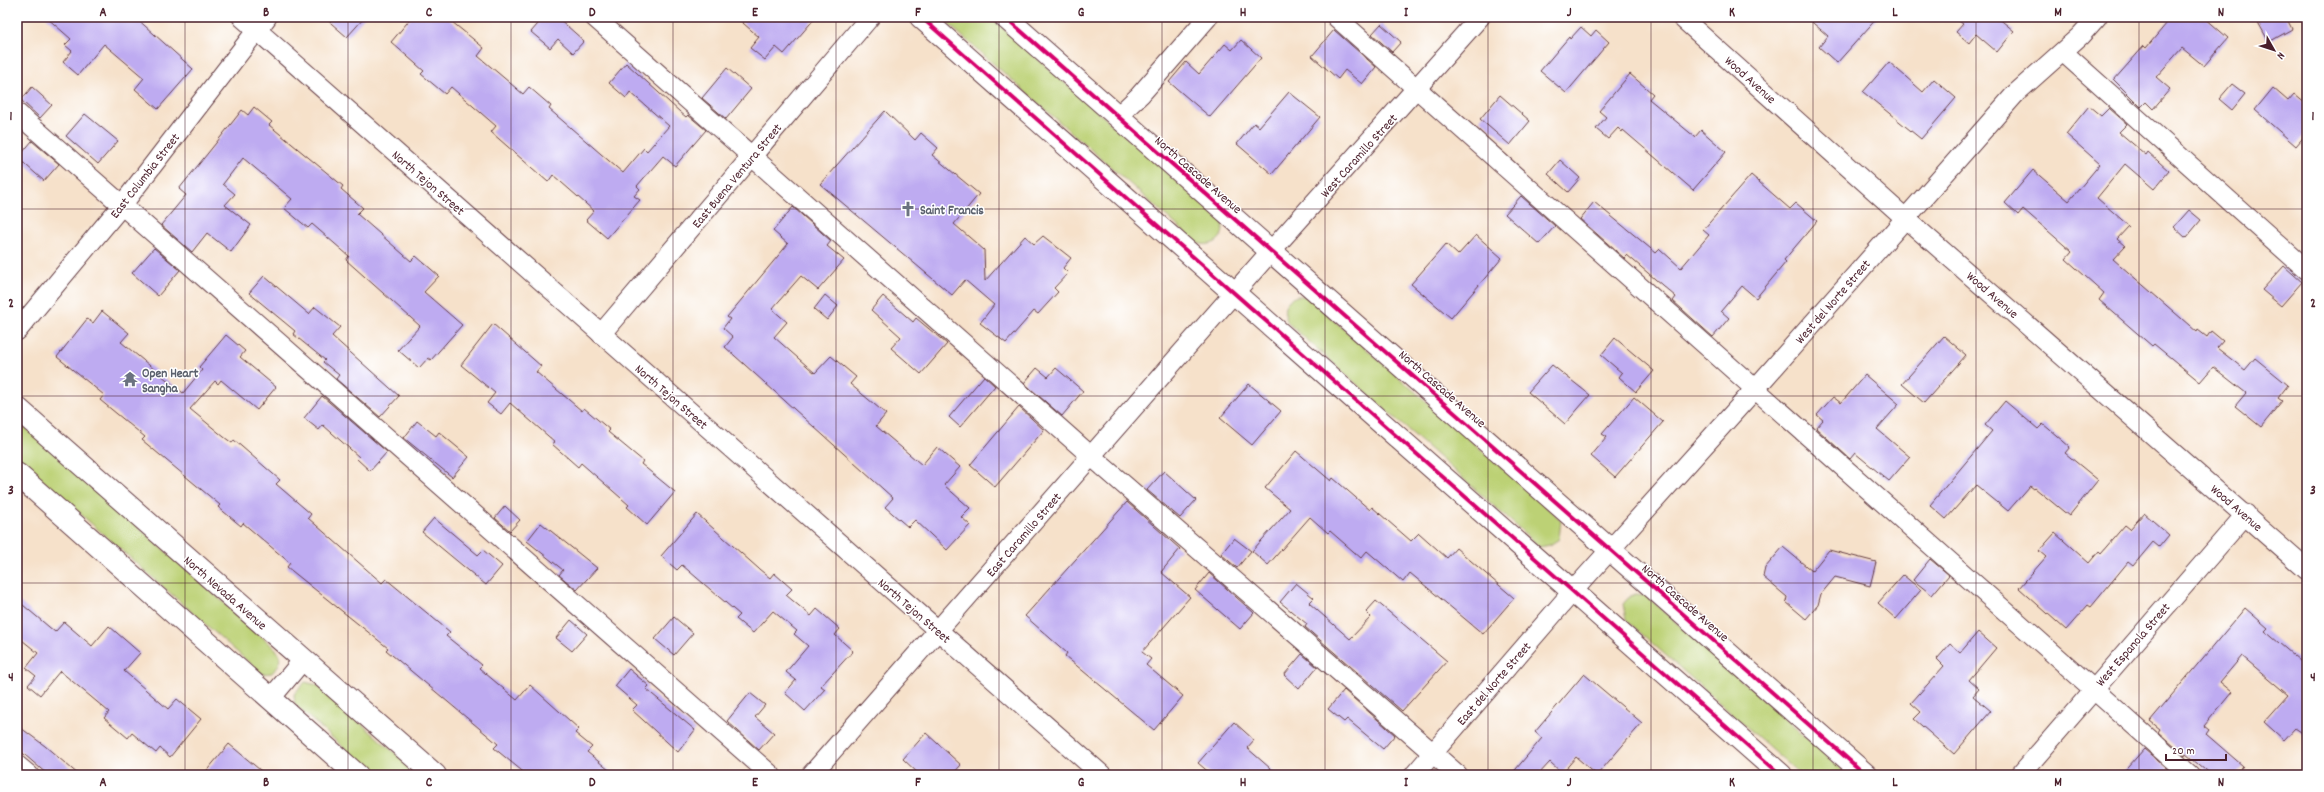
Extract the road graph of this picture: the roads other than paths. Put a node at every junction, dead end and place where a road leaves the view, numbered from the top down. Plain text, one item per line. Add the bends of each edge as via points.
1 (242, 17) edge
2 (594, 17) edge
3 (870, 17) edge
4 (921, 17) edge
5 (1005, 17) edge
6 (1208, 17) edge
7 (1336, 17) edge
8 (1480, 17) edge
9 (1681, 17) edge
10 (2097, 17) edge
11 (262, 24) edge
12 (2063, 52) junction
13 (1417, 89) junction
14 (17, 113) edge
15 (1118, 116) junction
16 (752, 156) junction
17 (122, 205) junction
18 (1905, 218) junction
19 (1271, 251) junction
20 (2307, 270) edge
21 (1235, 292) junction
22 (17, 331) edge
23 (601, 334) junction
24 (1755, 389) junction
25 (17, 408) edge
26 (1091, 456) junction
27 (17, 474) edge
28 (2246, 514) junction
29 (1610, 549) junction
30 (2307, 570) edge
31 (1573, 591) junction
32 (938, 630) junction
33 (303, 660) junction
34 (2093, 690) junction
35 (271, 698) junction
36 (1433, 753) junction
37 (17, 765) edge
38 (29, 775) edge
39 (357, 775) edge
40 (435, 775) edge
41 (771, 775) edge
42 (811, 775) edge
43 (1102, 775) edge
44 (1414, 775) edge
45 (1458, 775) edge
46 (1781, 775) edge
47 (1866, 775) edge
48 (2020, 775) edge
49 (2190, 775) edge

1 - 11 street, North Tejon Street
2 - 16 street
3 - 16 street, East Buena Ventura Street
4 - 21 main road
5 - 15 main road, North Cascade Avenue
6 - 15 street via 1164,70
7 - 13 street
8 - 13 street, West Caramillo Street
9 - 18 street, Wood Avenue
10 - 12 street, West del Norte Street
11 - 17 street, East Columbia Street
11 - 23 street, North Tejon Street
12 - 18 street, West del Norte Street via 2016,93
12 - 20 street
13 - 19 street, West Caramillo Street
13 - 24 street
14 - 17 street
15 - 19 main road, North Cascade Avenue
16 - 23 street, East Buena Ventura Street
16 - 26 street
17 - 22 street, East Columbia Street
17 - 41 street
18 - 24 street, West del Norte Street
18 - 28 street, Wood Avenue
19 - 21 street, West Caramillo Street
19 - 29 main road, North Cascade Avenue
21 - 26 street, East Caramillo Street
21 - 31 main road
23 - 32 street, North Tejon Street
24 - 29 street, West del Norte Street
24 - 34 street
25 - 33 main road, North Nevada Avenue
26 - 32 street, East Caramillo Street
26 - 36 street
27 - 35 main road
28 - 30 street, Wood Avenue
28 - 34 street, West Espanola Street
29 - 31 street, West del Norte Street
29 - 47 main road, North Cascade Avenue
31 - 36 street, East del Norte Street
31 - 46 main road
32 - 42 street, East Caramillo Street
32 - 43 street, North Tejon Street
33 - 35 street
33 - 40 main road, North Nevada Avenue
34 - 48 street, West Espanola Street
34 - 49 street
35 - 39 main road
36 - 44 street, East del Norte Street
36 - 45 street
37 - 38 street

